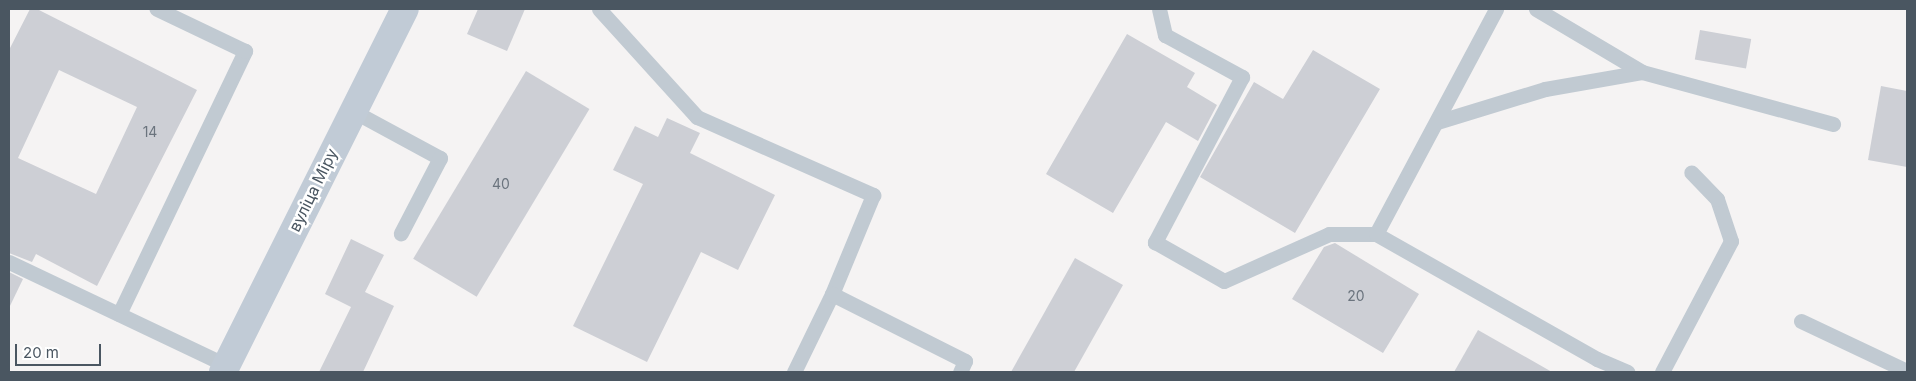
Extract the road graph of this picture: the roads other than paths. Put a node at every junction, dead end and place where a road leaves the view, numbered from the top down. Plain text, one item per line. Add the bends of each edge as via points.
1 (157, 9) edge
2 (405, 9) edge
3 (599, 9) edge
4 (1159, 9) edge
5 (1496, 9) edge
6 (1536, 9) edge
7 (1642, 72) junction
8 (353, 111) junction
9 (1437, 122) junction
10 (1833, 124) dead end
11 (1691, 172) dead end
12 (401, 233) dead end
13 (1376, 234) junction
14 (9, 262) edge
15 (832, 294) junction
16 (119, 314) junction
17 (1801, 321) dead end
18 (225, 369) edge
19 (1907, 371) edge
20 (794, 372) edge
21 (960, 372) edge
22 (1627, 372) edge
23 (1662, 372) edge

1 - 16 lane via 245,51
2 - 8 street, вуліца Міру
3 - 15 lane via 697,117 873,195
4 - 13 lane via 1165,35 1242,77 1155,242 1224,281 1329,234
5 - 9 lane
6 - 7 lane
7 - 9 lane via 1545,89
7 - 10 lane
8 - 12 lane via 440,158
8 - 18 street, вуліца Міру
9 - 13 lane
11 - 23 lane via 1718,200 1732,241
13 - 22 lane via 1597,360
14 - 16 lane
15 - 20 lane
15 - 21 lane via 965,361
16 - 18 lane
17 - 19 lane

